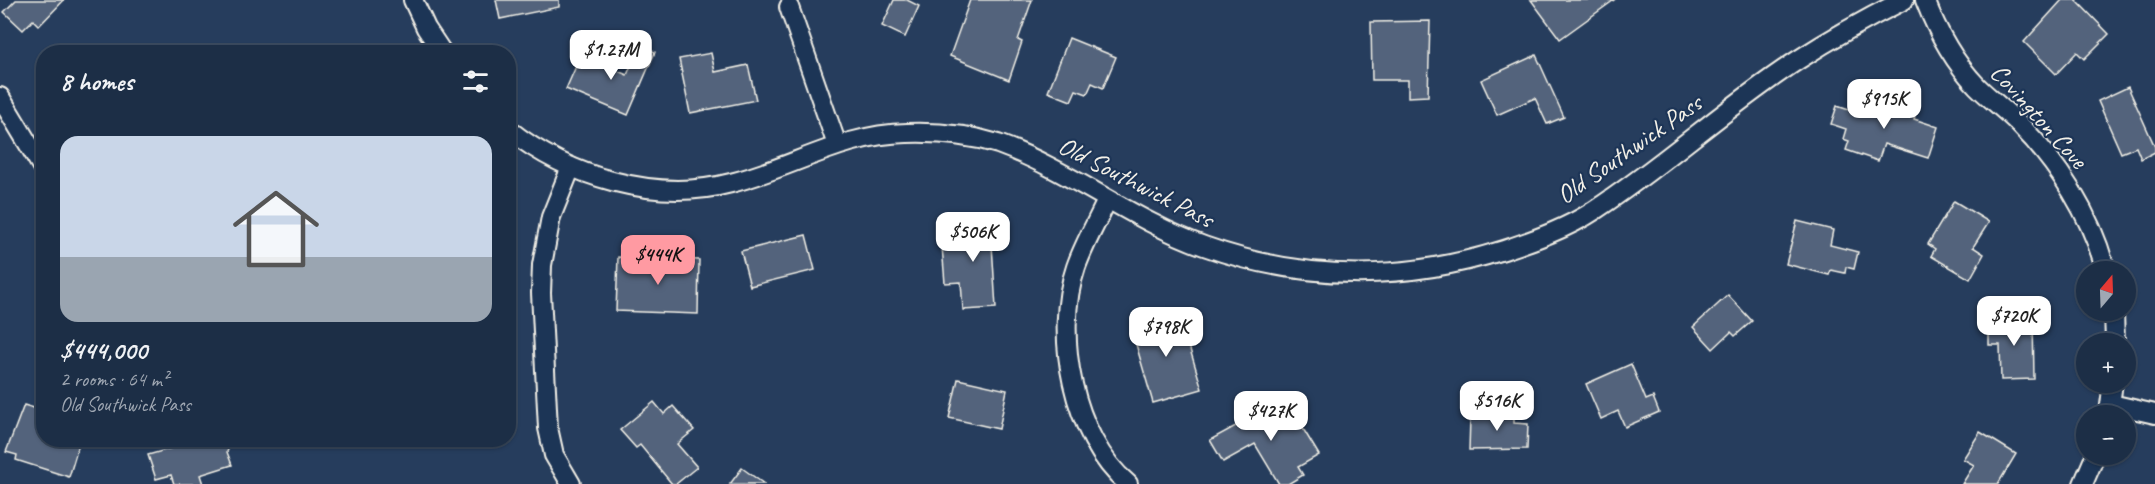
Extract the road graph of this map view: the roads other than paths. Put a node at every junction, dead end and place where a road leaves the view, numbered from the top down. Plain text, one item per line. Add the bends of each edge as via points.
1 (412, 0) edge
2 (1904, 0) edge
3 (1925, 0) edge
4 (789, 7) dead end
5 (437, 45) edge
6 (0, 98) edge
7 (516, 135) edge
8 (837, 145) junction
9 (36, 157) edge
10 (571, 167) junction
11 (1107, 200) junction
12 (2102, 261) edge
13 (2136, 412) edge
14 (2155, 414) edge
15 (2091, 465) edge
16 (571, 484) edge
17 (1128, 484) edge
18 (2083, 484) edge

1 - 5 street
2 - 11 street, Old Southwick Pass via 1795,62 1592,212 1534,240 1473,260 1382,274 1298,270 1203,246
3 - 12 street, Covington Cove via 1955,60 2043,151 2069,187 2089,223
4 - 8 street
6 - 9 street
7 - 10 street, Old Southwick Pass
8 - 10 street, Old Southwick Pass via 731,184 693,189 651,188 610,181
8 - 11 street, Old Southwick Pass via 904,133 973,138 1033,159
10 - 16 street via 552,217 542,265 541,293 548,428 554,455
11 - 17 street via 1076,267 1068,299 1065,345 1075,395 1088,430
13 - 14 street
15 - 18 street

